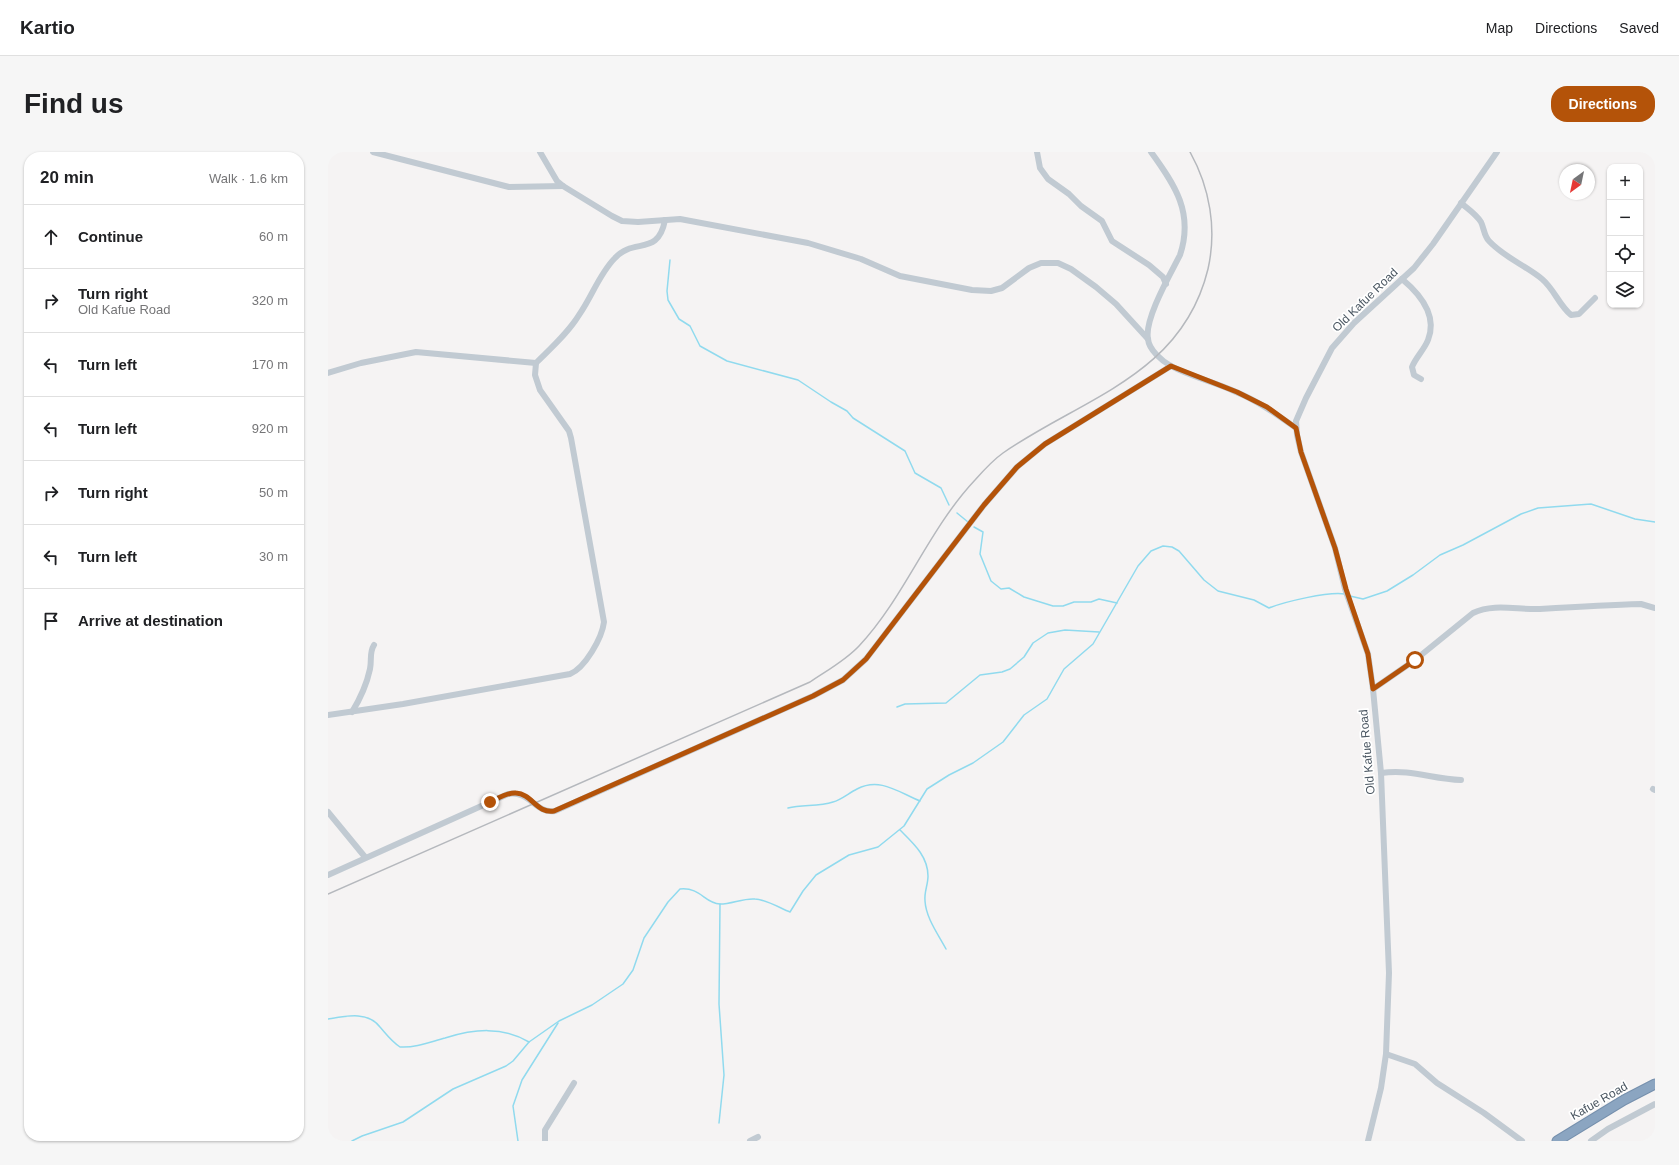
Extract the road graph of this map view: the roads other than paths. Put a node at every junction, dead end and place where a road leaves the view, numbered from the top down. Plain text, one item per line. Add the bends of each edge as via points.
1 (373, 152) edge
2 (540, 152) edge
3 (1038, 152) edge
4 (1151, 152) edge
5 (1496, 152) edge
6 (563, 186) junction
7 (1461, 203) junction
8 (665, 220) junction
9 (1402, 279) junction
10 (1166, 284) junction
11 (1595, 298) dead end
12 (1148, 339) junction
13 (536, 363) junction
14 (1171, 366) junction
15 (328, 373) edge
16 (1420, 379) dead end
17 (1296, 428) junction
18 (1655, 608) edge
19 (374, 645) dead end
20 (1373, 689) junction
21 (352, 712) junction
22 (328, 715) edge
23 (1381, 773) junction
24 (1461, 780) dead end
25 (328, 812) edge
26 (365, 857) junction
27 (328, 875) edge
28 (1386, 1054) junction
29 (574, 1083) dead end
30 (1655, 1084) edge
31 (1655, 1104) edge
32 (758, 1137) dead end
33 (545, 1141) edge
34 (750, 1141) edge
35 (1368, 1141) edge
36 (1522, 1141) edge
37 (1557, 1141) edge
38 (1591, 1141) edge

1 - 6 street via 510,187
2 - 6 street via 557,181
3 - 10 street via 1040,168 1048,179 1102,221 1112,241 1149,265 1163,277
4 - 10 street via 1178,194 1185,220 1183,244
5 - 7 street, Old Kafue Road
6 - 8 street via 616,219 638,222
7 - 9 street, Old Kafue Road via 1433,244
7 - 11 street via 1478,218 1488,240 1506,257 1544,281 1571,315 1579,314
8 - 12 street via 680,219 808,243 861,259 900,276 972,290 991,291 1002,288 1029,268 1041,263 1058,263 1096,287 1116,304
8 - 13 street via 662,233 653,242 634,247 615,258 579,315
9 - 16 street via 1424,300 1430,325 1427,341 1412,367 1414,375
9 - 17 street, Old Kafue Road via 1354,323 1332,348 1306,398 1296,421
10 - 12 street via 1152,315
12 - 14 street via 1158,355
13 - 15 street via 416,352 361,363
13 - 21 street via 537,383 569,431 576,460 604,622 600,638 578,670 570,674
14 - 17 street via 1237,392 1267,407
14 - 26 street via 1045,444 1017,467 984,505 866,659 843,680 813,696 554,811 543,810 523,794 508,794
17 - 20 street, Old Kafue Road via 1301,452 1335,548 1368,654
18 - 20 street via 1641,604 1538,609 1490,607 1479,610
19 - 21 street via 370,654 367,678
20 - 23 street, Old Kafue Road
21 - 22 street
23 - 24 street via 1422,773 1446,780
23 - 28 street, Old Kafue Road via 1389,973
25 - 26 street
26 - 27 street
28 - 35 street, Old Kafue Road
28 - 36 street via 1415,1064 1437,1083
29 - 33 street via 545,1130
30 - 37 highway, Kafue Road
31 - 38 street
32 - 34 street

